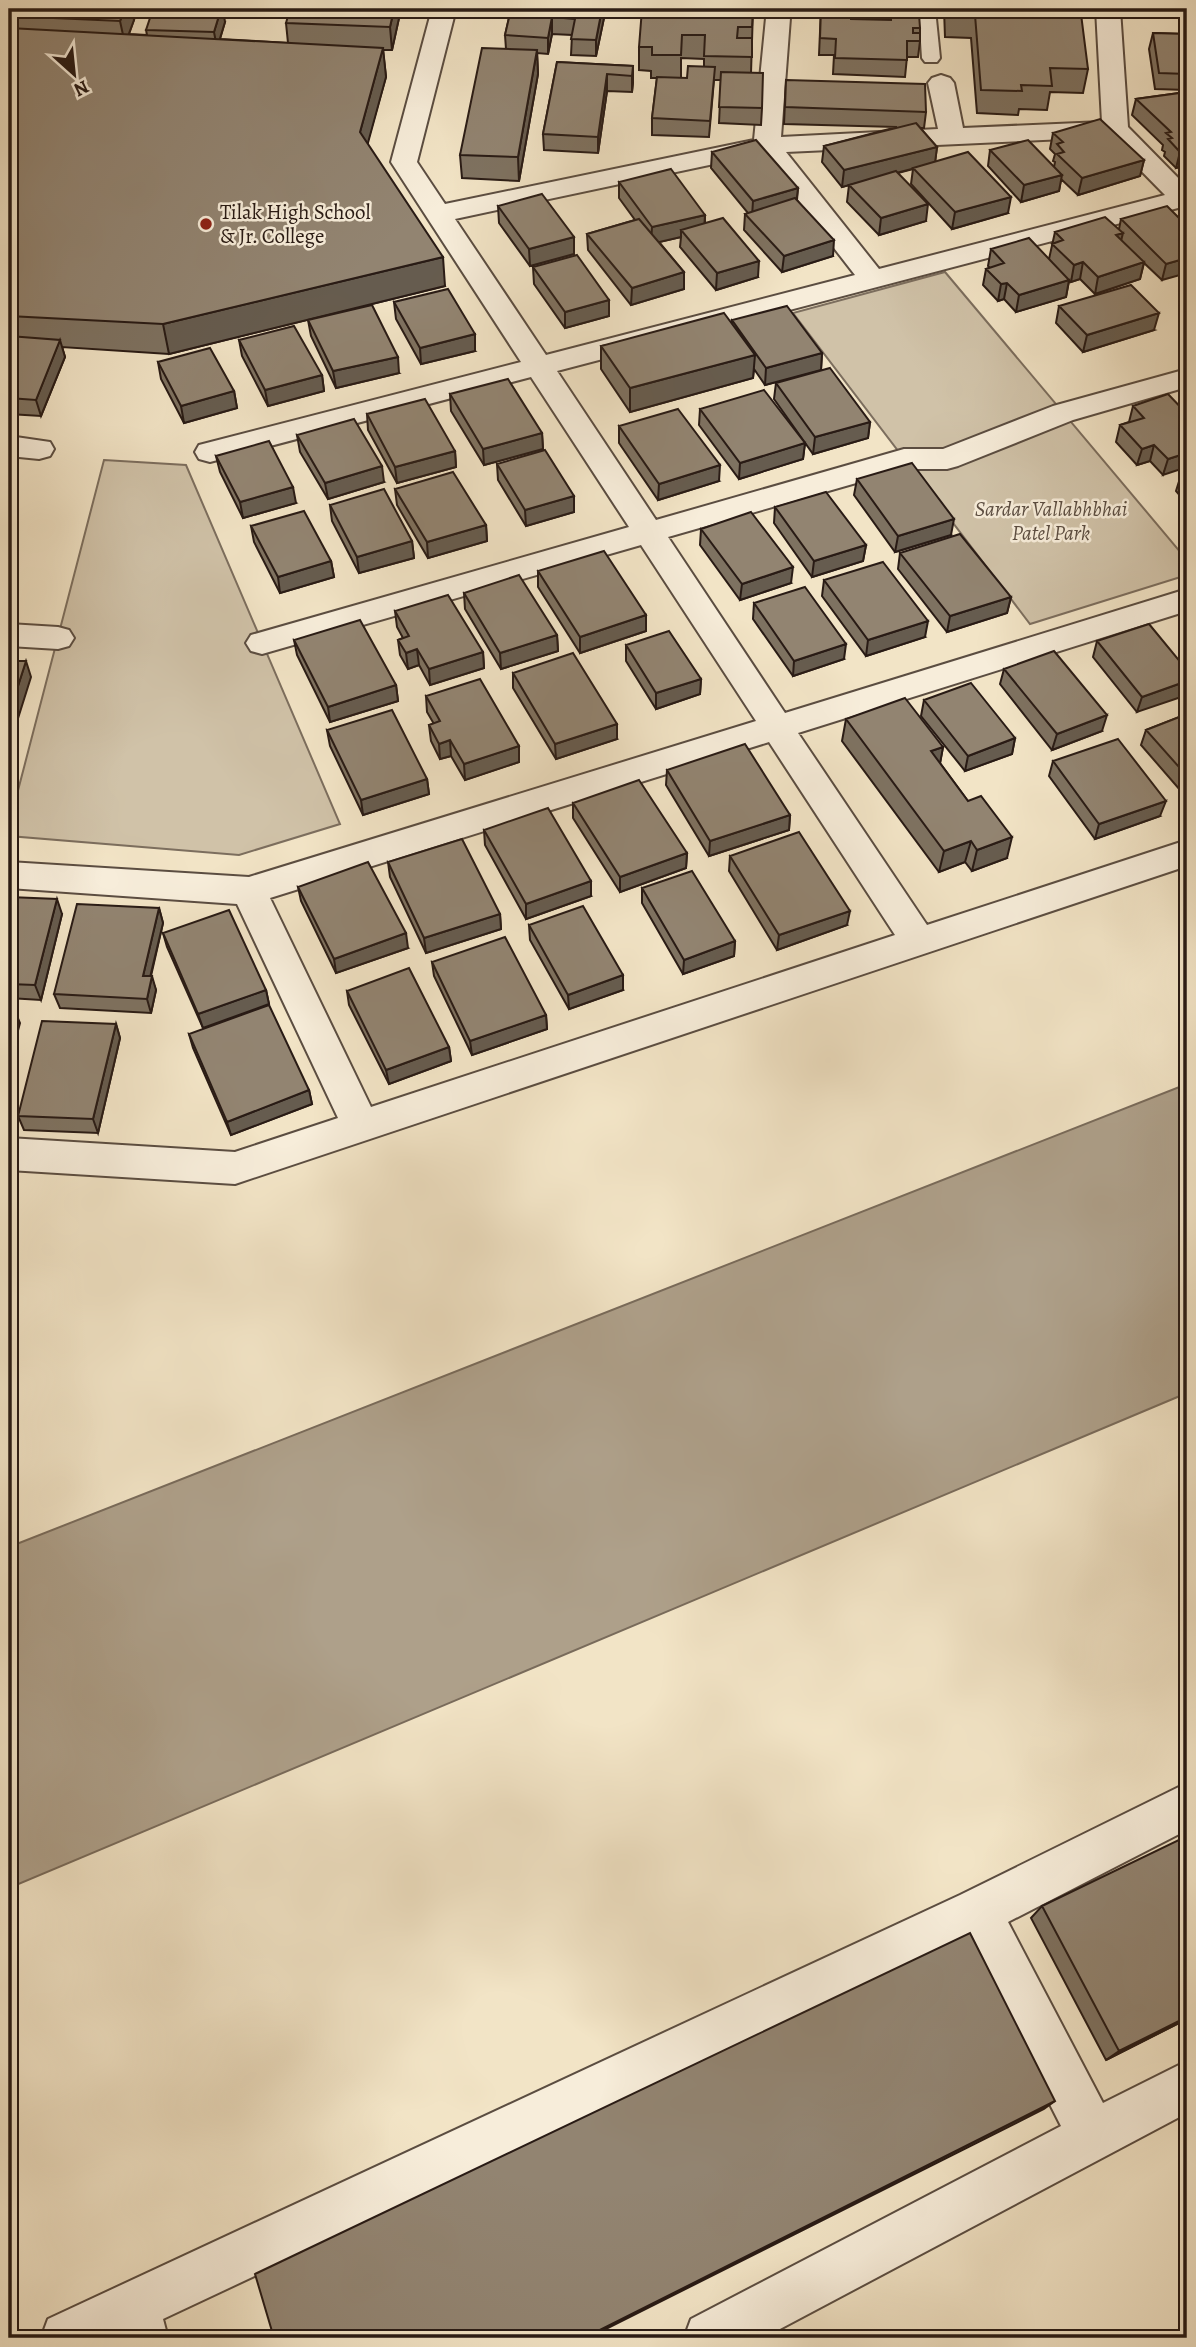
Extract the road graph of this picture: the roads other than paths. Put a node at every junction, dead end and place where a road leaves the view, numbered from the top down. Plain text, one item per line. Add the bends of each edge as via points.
1 (444, 9) edge
2 (927, 9) edge
3 (1108, 9) edge
4 (778, 18) dead end
5 (931, 58) dead end
6 (941, 83) dead end
7 (1115, 129) junction
8 (952, 136) junction
9 (767, 145) junction
10 (1186, 199) edge
11 (438, 214) junction
12 (872, 278) junction
13 (537, 365) junction
14 (1187, 379) edge
15 (9, 446) edge
16 (40, 449) dead end
17 (210, 452) dead end
18 (648, 532) junction
19 (1187, 600) edge
20 (9, 635) edge
21 (58, 638) dead end
22 (262, 643) dead end
23 (777, 727) junction
24 (1187, 853) edge
25 (9, 875) edge
26 (249, 891) junction
27 (919, 942) junction
28 (360, 1126) junction
29 (9, 1154) edge
30 (1187, 1806) edge
31 (976, 1912) junction
32 (1187, 2086) edge
33 (1093, 2136) junction
34 (138, 2322) edge
35 (67, 2338) edge
36 (710, 2338) edge

1 - 11 street via 404,162
2 - 5 lane
3 - 7 street
4 - 9 street
6 - 8 street
7 - 8 street
7 - 10 street
8 - 9 street
9 - 11 street
9 - 12 street
10 - 12 street
11 - 13 street
12 - 13 street
13 - 17 street
13 - 18 street
14 - 18 street via 1063,413 947,459 904,458
15 - 16 street
18 - 22 street
18 - 23 street
19 - 23 street via 1146,626
20 - 21 street
23 - 26 street
23 - 27 street
24 - 27 street
25 - 26 street
26 - 28 street
27 - 28 street
28 - 29 street via 235,1168
30 - 31 street
31 - 33 street
31 - 34 street
32 - 33 street
33 - 36 street
34 - 35 street

